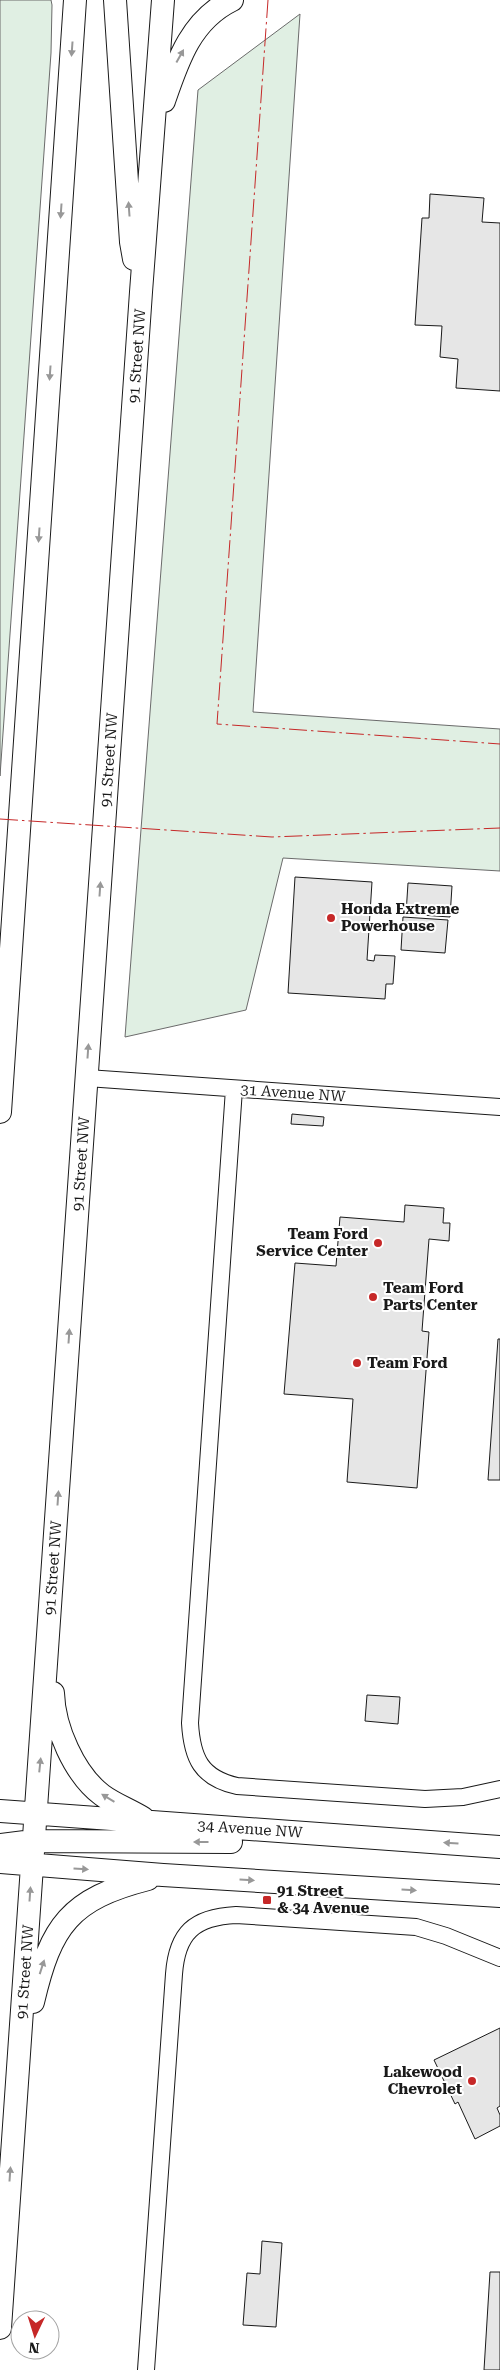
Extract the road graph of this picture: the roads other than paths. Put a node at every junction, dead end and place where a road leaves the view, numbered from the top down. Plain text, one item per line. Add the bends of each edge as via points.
1 (75, 0) edge
2 (115, 0) edge
3 (163, 0) edge
4 (232, 0) edge
5 (153, 135) junction
6 (141, 292) junction
7 (86, 1078) junction
8 (234, 1089) junction
9 (500, 1107) edge
10 (0, 1112) edge
11 (51, 1599) junction
12 (500, 1789) edge
13 (35, 1813) junction
14 (1, 1817) edge
15 (150, 1822) junction
16 (407, 1840) junction
17 (16, 1842) edge
18 (500, 1847) edge
19 (0, 1862) edge
20 (32, 1865) junction
21 (163, 1875) junction
22 (500, 1896) edge
23 (500, 1958) edge
24 (18, 2065) junction
25 (0, 2328) edge
26 (146, 2370) edge

1 -> 10 main road
6 -> 2 main road via 131,242
3 - 5 main road, 91 Street NW
5 -> 4 main road via 176,64 191,37 206,16
5 - 6 main road, 91 Street NW
7 -> 6 main road, 91 Street NW
7 - 8 street, 31 Avenue NW
11 -> 7 main road, 91 Street NW
8 - 9 street, 31 Avenue NW
8 - 12 street via 190,1723 193,1749 204,1770 224,1783 237,1786 425,1799 463,1797
13 -> 11 main road, 91 Street NW
15 -> 11 main road via 102,1795 81,1774 64,1740 54,1704
13 - 14 main road
13 - 15 main road, 34 Avenue NW
13 - 17 main road, 91 Street NW
14 - 17 main road
15 - 16 main road, 34 Avenue NW
16 -> 17 main road
18 -> 16 main road, 34 Avenue NW
17 - 20 main road, 91 Street NW
19 - 20 main road
20 -> 21 main road
24 -> 20 main road, 91 Street NW
21 -> 22 main road
24 -> 21 main road via 43,1963 58,1930 97,1896
23 - 26 street via 431,1930 402,1926 236,1915 209,1919 191,1928 181,1942 174,1965
25 -> 24 main road, 91 Street NW

